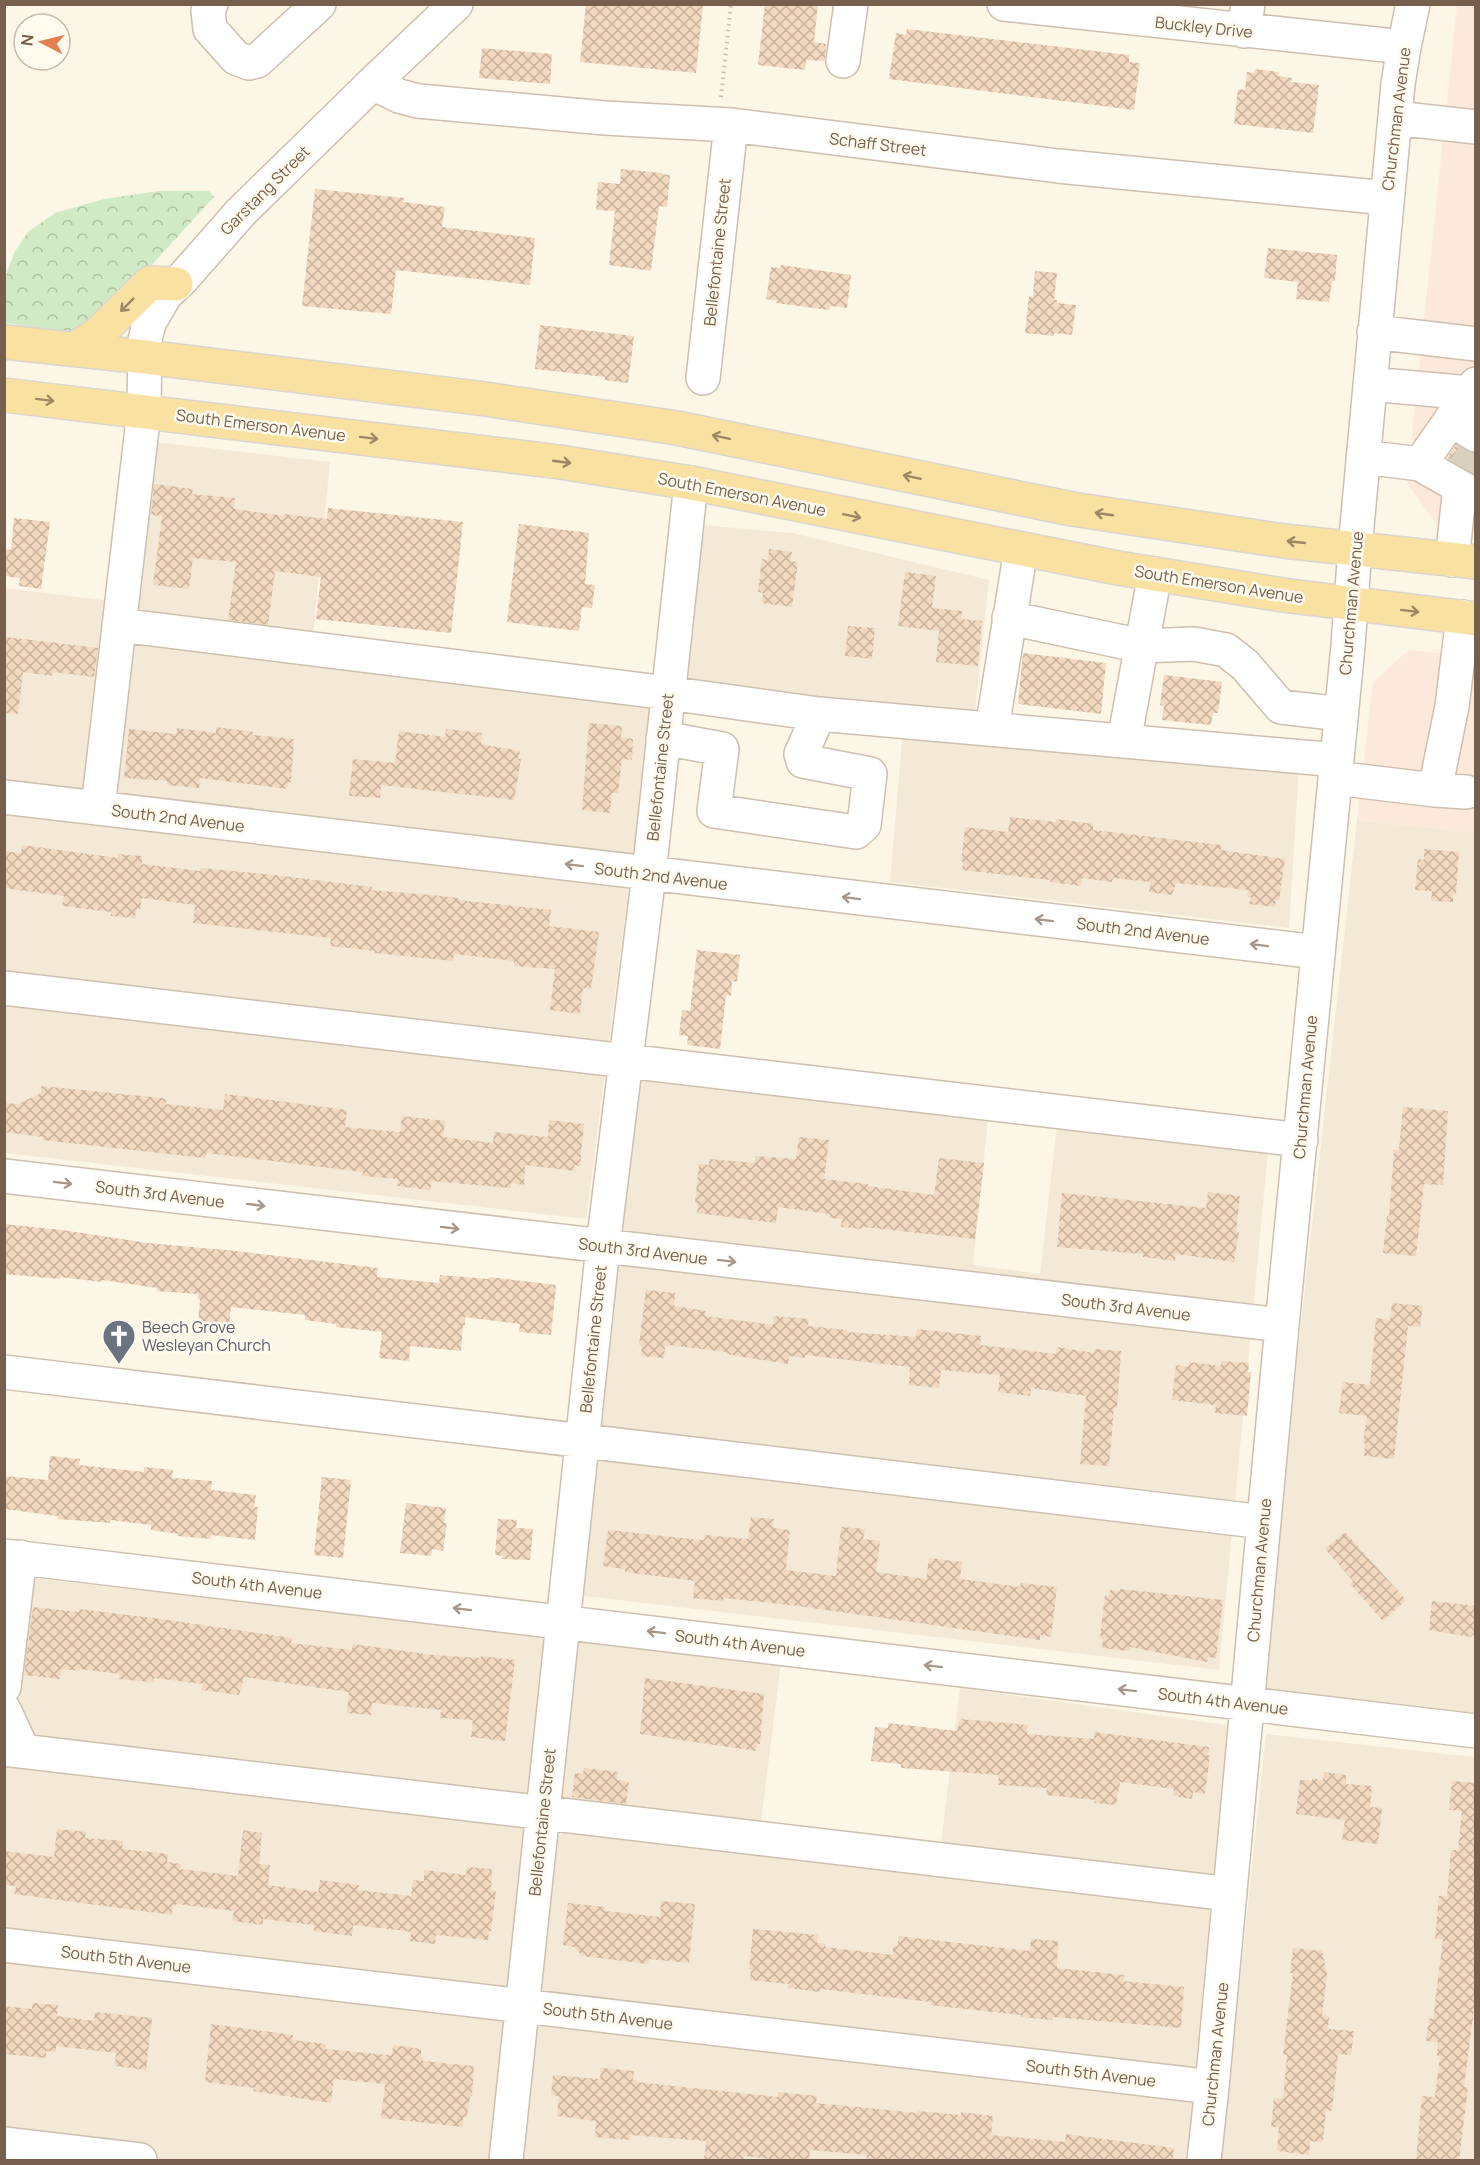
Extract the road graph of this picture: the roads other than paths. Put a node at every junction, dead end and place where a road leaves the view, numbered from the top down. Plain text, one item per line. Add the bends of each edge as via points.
1 (211, 4) edge
2 (319, 4) edge
3 (456, 4) edge
4 (851, 4) edge
5 (1004, 4) edge
6 (1412, 9) edge
7 (1246, 18) edge
8 (1404, 47) junction
9 (843, 61) dead end
10 (373, 83) junction
11 (1395, 118) junction
12 (724, 125) junction
13 (1476, 127) edge
14 (1387, 198) junction
15 (176, 284) junction
16 (1374, 332) junction
17 (4, 342) edge
18 (1461, 342) edge
19 (75, 349) junction
20 (145, 357) junction
21 (703, 378) dead end
22 (1370, 384) junction
23 (1462, 389) edge
24 (4, 395) edge
25 (144, 411) junction
26 (1463, 427) edge
27 (1363, 457) junction
28 (1420, 464) junction
29 (1467, 474) edge
30 (692, 483) junction
31 (1355, 548) junction
32 (1021, 549) junction
33 (1464, 561) edge
34 (1155, 574) junction
35 (1352, 604) junction
36 (1009, 618) junction
37 (1469, 618) edge
38 (119, 625) junction
39 (1142, 646) junction
40 (668, 693) junction
41 (819, 714) junction
42 (1341, 714) junction
43 (992, 729) junction
44 (663, 738) junction
45 (1124, 741) junction
46 (1336, 769) junction
47 (4, 797) edge
48 (98, 808) junction
49 (649, 874) junction
50 (1317, 952) junction
51 (4, 988) edge
52 (626, 1061) junction
53 (1301, 1140) junction
54 (4, 1176) edge
55 (603, 1246) junction
56 (1282, 1325) junction
57 (4, 1372) edge
58 (582, 1441) junction
59 (1264, 1522) junction
60 (12, 1556) edge
61 (562, 1621) junction
62 (4, 1687) edge
63 (1247, 1704) junction
64 (4, 1710) edge
65 (1476, 1731) edge
66 (12, 1749) edge
67 (543, 1813) junction
68 (1230, 1894) junction
69 (4, 1945) edge
70 (522, 2006) junction
71 (1212, 2087) junction
72 (4, 2144) edge
73 (140, 2160) edge
74 (506, 2160) edge
75 (1204, 2160) edge

1 - 2 street via 210,29 236,58 249,63 257,62
3 - 10 street, Garstang Street
4 - 9 street
5 - 7 street, Buckley Drive
6 - 8 street, Churchman Avenue
7 - 8 street, Buckley Drive
8 - 11 street, Churchman Avenue
10 - 12 street, Schaff Street via 418,101
10 - 15 street, Garstang Street via 241,212
11 - 13 street
11 - 14 street, Churchman Avenue
12 - 14 street, Schaff Street via 1058,166
12 - 21 street, Bellefontaine Street
14 - 16 street, Churchman Avenue
15 -> 19 main road via 150,283 98,334
15 - 20 street, Garstang Street via 150,323
16 - 18 street
16 - 22 street, Churchman Avenue
17 - 19 main road
18 - 23 street
19 - 20 main road
20 - 25 street, Garstang Street
31 -> 20 main road via 1072,509 677,428 485,399
22 - 23 street
22 - 27 street, Churchman Avenue
23 - 26 street
24 -> 25 main road, South Emerson Avenue
25 -> 30 main road, South Emerson Avenue via 560,462
25 - 38 street, Garstang Street
26 - 28 street
27 - 28 street
27 - 31 street, Churchman Avenue
28 - 29 street
29 - 33 street
30 -> 32 main road, South Emerson Avenue
30 - 40 street, Bellefontaine Street
31 - 33 main road
31 - 35 street, Churchman Avenue
32 - 34 main road, South Emerson Avenue
32 - 36 street
34 - 35 main road, South Emerson Avenue
34 - 39 street
35 -> 37 main road, South Emerson Avenue
35 - 42 street, Churchman Avenue
36 - 39 street
36 - 43 street
37 - 46 street via 1452,706 1450,791
38 - 40 street
38 - 48 street, Garstang Street
39 - 42 street via 1194,644 1226,650 1245,665 1281,707
39 - 45 street
40 - 41 street
40 - 44 street, Bellefontaine Street
41 - 43 street
41 - 44 street via 801,754 803,761 870,774 864,825 856,832 714,811 722,750
42 - 46 street, Churchman Avenue
43 - 45 street
44 - 49 street, Bellefontaine Street
45 - 46 street
46 - 50 street, Churchman Avenue
47 - 48 street, South 2nd Avenue
49 -> 48 street, South 2nd Avenue
50 -> 49 street, South 2nd Avenue
49 - 52 street, Bellefontaine Street
50 - 53 street, Churchman Avenue
51 - 52 street
52 - 53 street
52 - 55 street, Bellefontaine Street
53 - 56 street, Churchman Avenue
54 -> 55 street, South 3rd Avenue
55 -> 56 street, South 3rd Avenue
55 - 58 street, Bellefontaine Street
56 - 59 street, Churchman Avenue
57 - 58 street
58 - 59 street
58 - 61 street, Bellefontaine Street
59 - 63 street, Churchman Avenue
61 -> 60 street, South 4th Avenue
60 - 62 street
63 -> 61 street, South 4th Avenue
61 - 67 street, Bellefontaine Street
63 - 65 street, South 4th Avenue
63 - 68 street, Churchman Avenue
64 - 66 street via 19,1742
66 - 67 street
67 - 68 street
67 - 70 street, Bellefontaine Street
68 - 71 street, Churchman Avenue
69 - 70 street, South 5th Avenue
70 - 71 street, South 5th Avenue
70 - 74 street, Bellefontaine Street
71 - 75 street, Churchman Avenue
72 - 73 street

